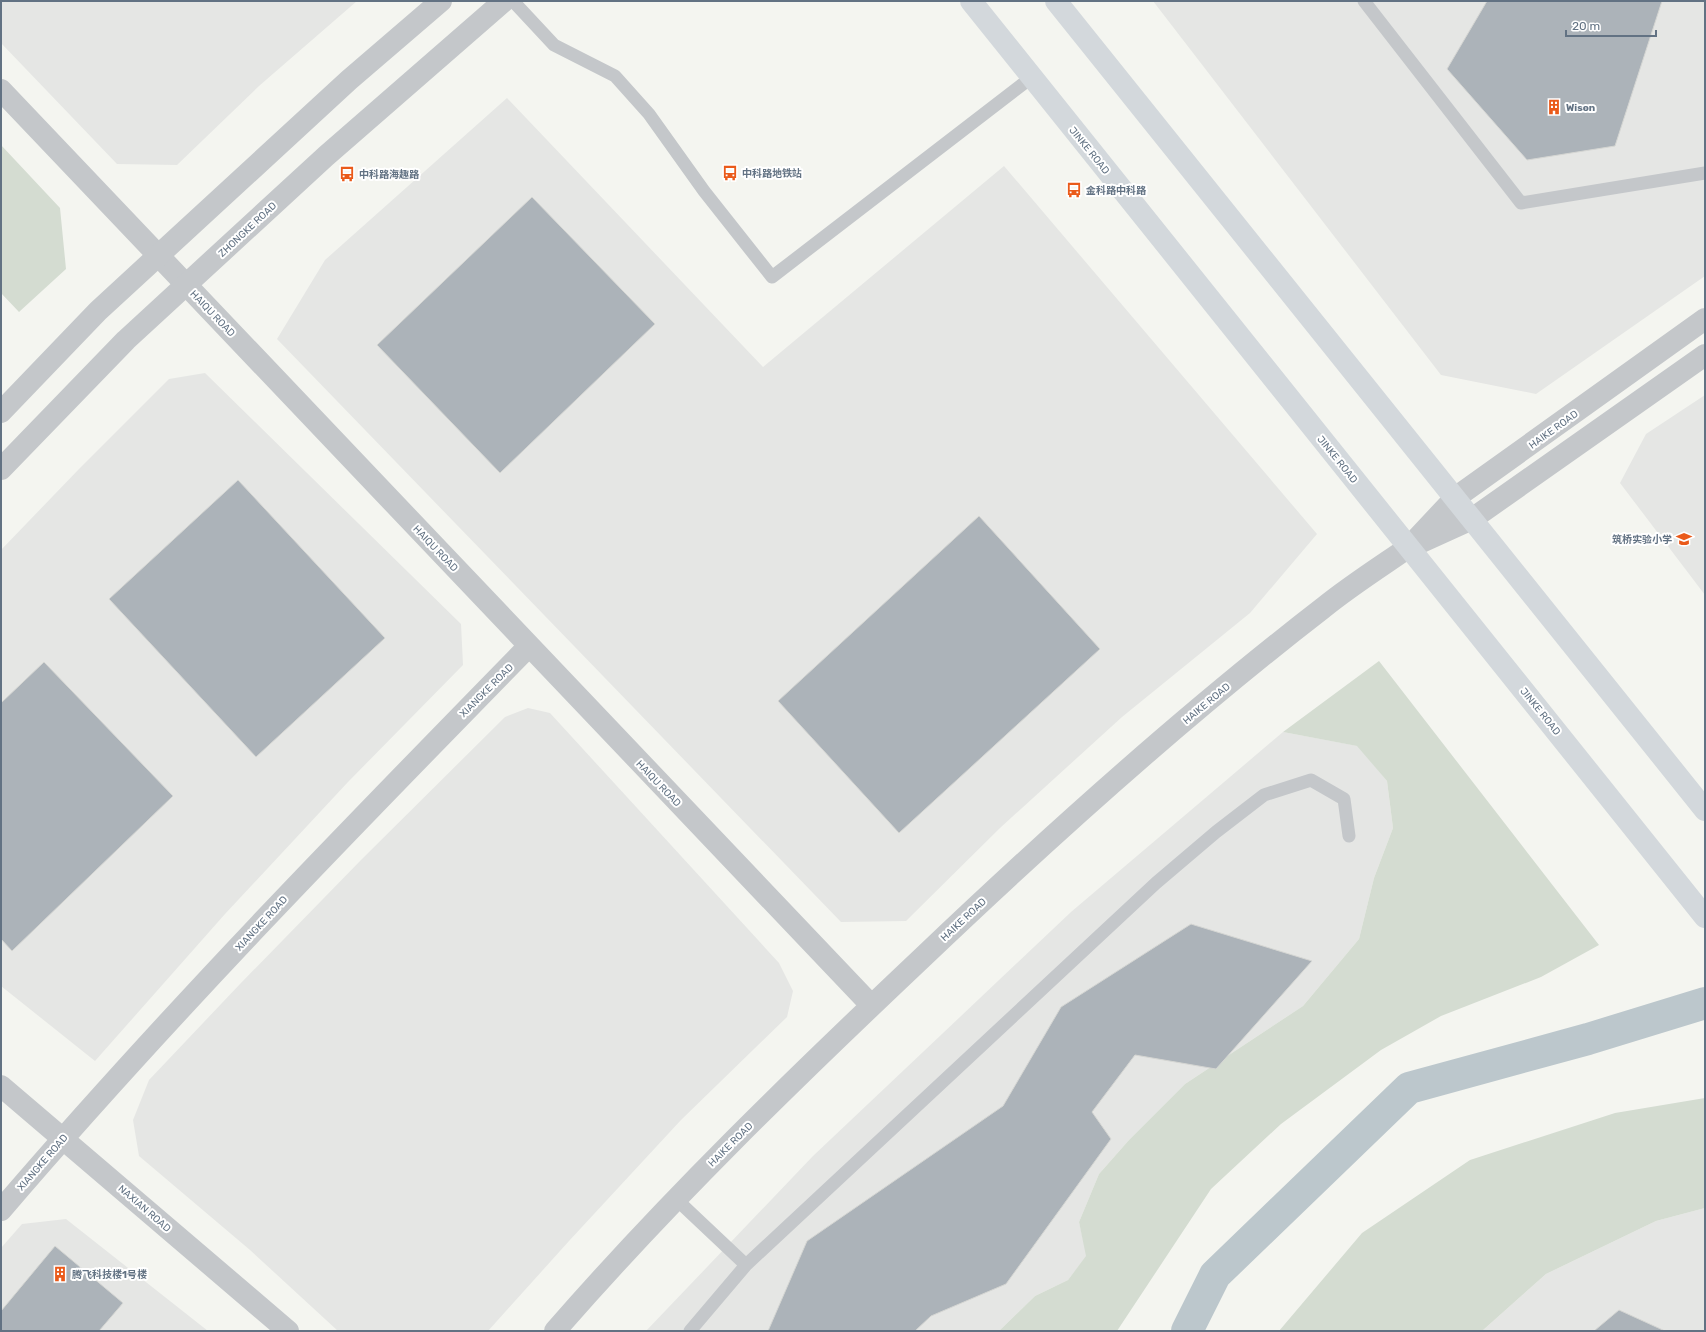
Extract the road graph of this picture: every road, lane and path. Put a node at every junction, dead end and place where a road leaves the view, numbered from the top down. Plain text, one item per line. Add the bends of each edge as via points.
1 (441, 1) edge
2 (504, 1) edge
3 (513, 1) edge
4 (971, 1) edge
5 (1056, 1) edge
6 (1364, 1) edge
7 (1032, 77) junction
8 (1, 90) edge
9 (1705, 173) edge
10 (158, 256) junction
11 (186, 285) junction
12 (1705, 319) edge
13 (1705, 355) edge
14 (1, 412) edge
15 (1, 469) edge
16 (1455, 498) junction
17 (1472, 519) junction
18 (1409, 547) junction
19 (529, 646) junction
20 (1705, 810) edge
21 (1349, 836) dead end
22 (1705, 916) edge
23 (871, 1005) junction
24 (1, 1086) edge
25 (62, 1138) junction
26 (676, 1199) junction
27 (1, 1210) edge
28 (746, 1265) junction
29 (288, 1331) edge
30 (555, 1331) edge
31 (690, 1331) edge

1 - 10 street via 344,85
2 - 11 street, ZHONGKE ROAD via 376,111
3 - 7 lane via 554,45 615,76 649,114 704,191 772,277
4 - 7 main road, JINKE ROAD
5 - 16 main road
6 - 9 lane via 1521,203
7 - 18 main road, JINKE ROAD
8 - 10 street, HAIQU ROAD
10 - 11 street, HAIQU ROAD
10 - 14 street via 98,311
11 - 15 street, ZHONGKE ROAD via 126,340
11 - 19 street, HAIQU ROAD
12 - 16 street, HAIKE ROAD
13 - 17 street, HAIKE ROAD
16 - 17 main road
16 - 18 street, HAIKE ROAD
17 - 18 street, HAIKE ROAD
17 - 20 main road
18 - 22 main road, JINKE ROAD
18 - 23 street, HAIKE ROAD via 1325,606 1217,694 1077,814
19 - 23 street, HAIQU ROAD
19 - 25 street, XIANGKE ROAD via 337,842
21 - 28 lane via 1344,799 1311,780 1264,795 1156,883
23 - 26 street, HAIKE ROAD
24 - 25 street, NAXIAN ROAD
25 - 27 street, XIANGKE ROAD
25 - 29 street, NAXIAN ROAD
26 - 28 lane
26 - 30 street, HAIKE ROAD
28 - 31 lane

